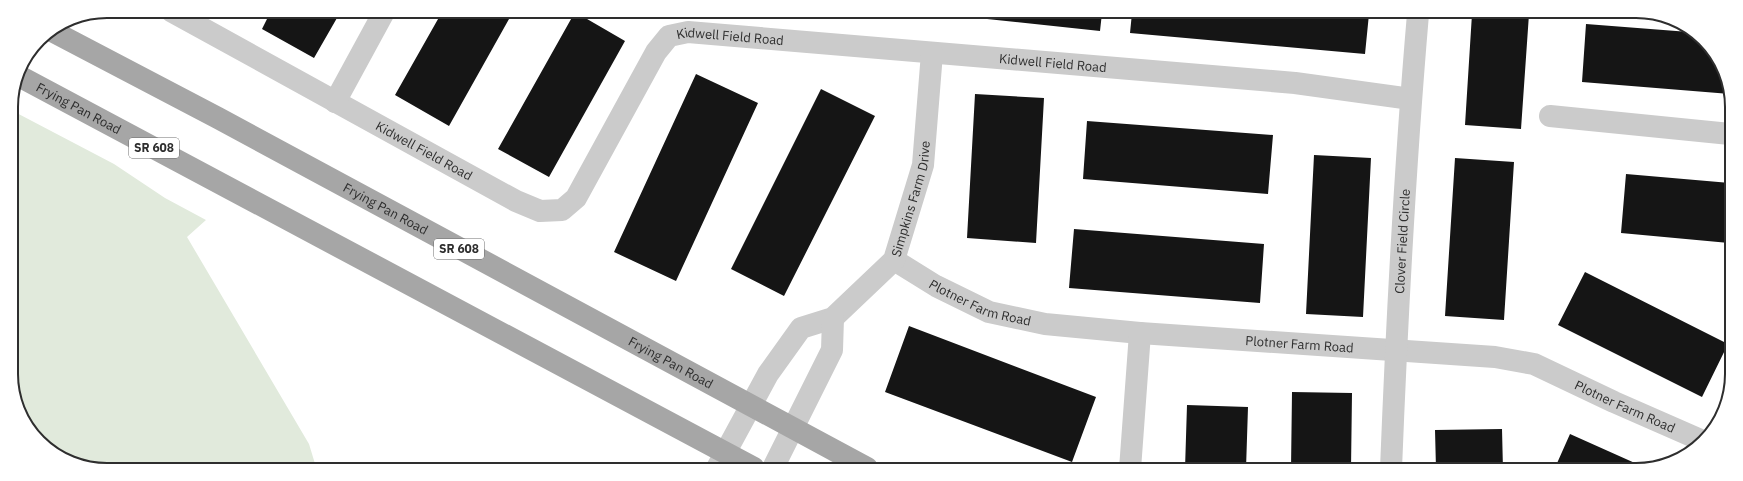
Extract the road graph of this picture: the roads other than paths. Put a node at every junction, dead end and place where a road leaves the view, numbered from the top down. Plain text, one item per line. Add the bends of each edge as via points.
1 (184, 18) edge
2 (381, 18) edge
3 (1418, 18) edge
4 (57, 34) edge
5 (932, 53) junction
6 (23, 78) edge
7 (1411, 98) junction
8 (335, 102) junction
9 (1550, 116) dead end
10 (1725, 134) edge
11 (894, 260) junction
12 (833, 318) junction
13 (1140, 333) junction
14 (1396, 351) junction
15 (750, 406) junction
16 (793, 430) junction
17 (1697, 439) edge
18 (721, 461) edge
19 (776, 463) edge
20 (857, 463) edge
21 (1130, 463) edge
22 (1391, 463) edge

1 - 8 street, Kidwell Field Road
2 - 8 street
3 - 7 street, Clover Field Circle
4 - 15 main road, Frying Pan Road / SR 608
5 - 7 street, Kidwell Field Road via 1295,84
5 - 8 street, Kidwell Field Road via 688,32 669,36 656,52 576,198 562,210 540,211 516,201
5 - 11 street, Simpkins Farm Drive via 923,165
6 - 18 main road, Frying Pan Road / SR 608
7 - 14 street, Clover Field Circle
9 - 10 street
11 - 12 street, Simpkins Farm Drive
11 - 13 street, Plotner Farm Road via 936,286 989,312 1045,324
12 - 15 street, Simpkins Farm Drive via 801,328 768,374
12 - 16 street via 832,350
13 - 14 street, Plotner Farm Road
13 - 21 street
14 - 17 street, Plotner Farm Road via 1495,357 1534,364
14 - 22 street, Clover Field Circle
15 - 16 main road, Frying Pan Road / SR 608
15 - 18 street, Simpkins Farm Drive
16 - 19 street
16 - 20 main road, Frying Pan Road / SR 608

